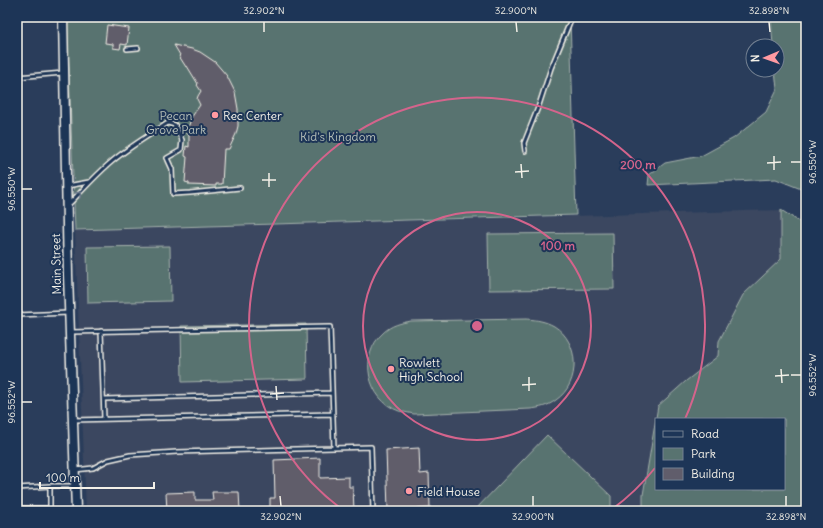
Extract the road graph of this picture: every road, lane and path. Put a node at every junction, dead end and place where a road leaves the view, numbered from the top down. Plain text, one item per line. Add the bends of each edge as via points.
1 (63, 17) edge
2 (572, 17) edge
3 (138, 48) dead end
4 (126, 49) dead end
5 (64, 73) junction
6 (17, 77) edge
7 (525, 150) dead end
8 (89, 182) junction
9 (67, 186) junction
10 (240, 188) dead end
11 (67, 206) junction
12 (70, 313) junction
13 (17, 315) edge
14 (101, 331) junction
15 (70, 332) junction
16 (332, 393) junction
17 (104, 399) junction
18 (332, 414) junction
19 (104, 419) junction
20 (73, 420) junction
21 (334, 448) junction
22 (75, 470) junction
23 (50, 486) junction
24 (76, 486) junction
25 (17, 488) edge
26 (17, 508) edge
27 (50, 510) edge
28 (76, 511) edge
29 (374, 511) edge

1 - 5 street, Main Street
2 - 7 lane via 524,143
3 - 4 lane
5 - 6 lane
5 - 9 street, Main Street
8 - 9 lane
8 - 10 lane via 134,144 168,123 176,125 182,140 181,150 168,158 172,169 173,194
11 -> 8 lane
9 - 11 street, Main Street
11 - 12 street, Main Street
12 - 13 lane
12 - 15 street, Main Street
14 - 15 lane
14 - 16 lane via 330,327
14 - 17 lane
15 - 20 street, Main Street
16 - 17 lane
16 - 18 lane
17 - 19 lane
18 - 19 lane
18 - 21 lane
19 - 20 lane
20 - 22 street, Main Street
21 - 22 lane via 130,455 108,460 93,468
21 - 29 lane via 371,448
22 - 24 street, Main Street
23 - 24 lane
23 - 25 lane
23 - 27 lane
24 - 28 street, Main Street
26 - 27 lane

